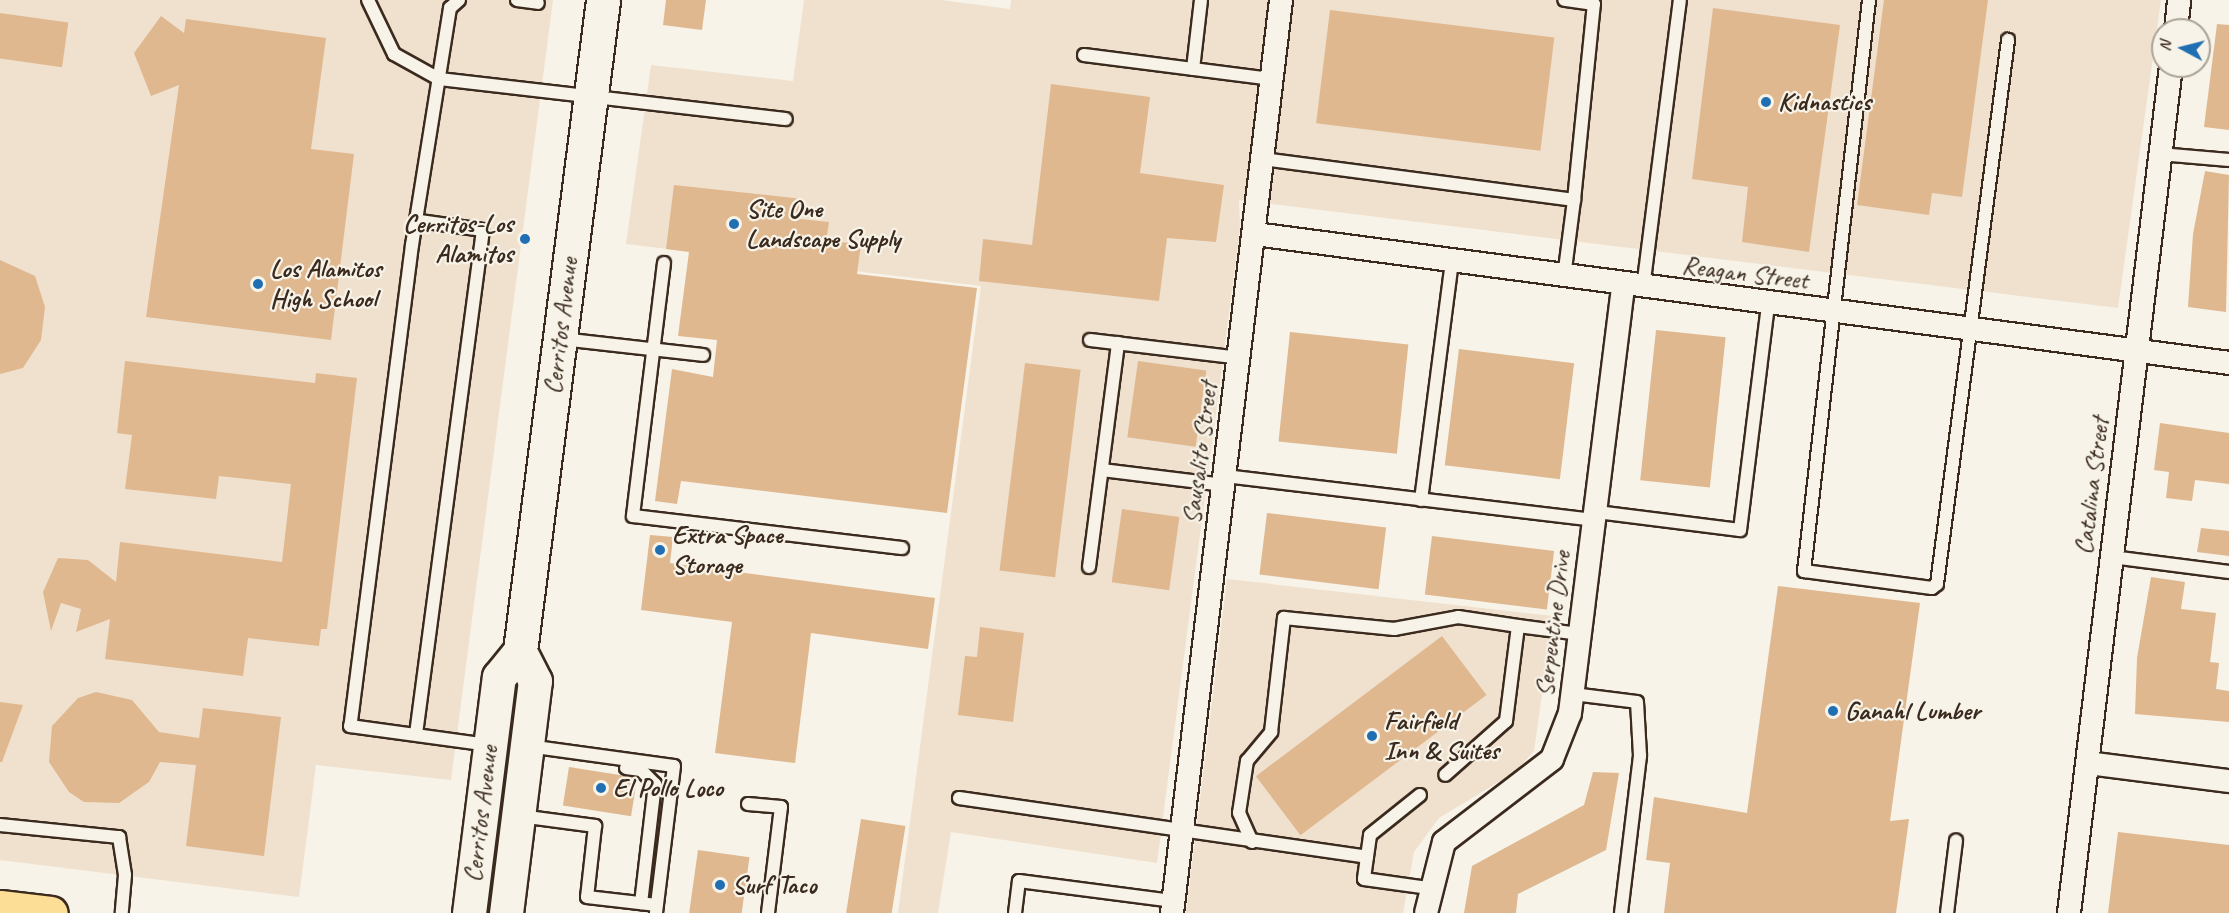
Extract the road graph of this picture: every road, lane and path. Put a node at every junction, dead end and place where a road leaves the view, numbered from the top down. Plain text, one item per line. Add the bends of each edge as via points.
1 (368, 0) edge
2 (459, 0) edge
3 (518, 0) edge
4 (603, 0) edge
5 (1201, 0) edge
6 (1281, 0) edge
7 (1564, 0) edge
8 (1680, 0) edge
9 (1869, 0) edge
10 (2179, 0) edge
11 (538, 3) dead end
12 (2177, 18) edge
13 (2008, 40) dead end
14 (1084, 55) dead end
15 (1193, 69) junction
16 (2170, 78) edge
17 (439, 79) junction
18 (1272, 79) junction
19 (591, 97) junction
20 (786, 119) dead end
21 (2160, 154) junction
22 (1263, 159) junction
23 (2229, 160) edge
24 (1574, 200) junction
25 (420, 221) junction
26 (1255, 234) junction
27 (1452, 261) junction
28 (664, 263) dead end
29 (1564, 277) junction
30 (1633, 287) junction
31 (1768, 304) junction
32 (1832, 312) junction
33 (1970, 330) junction
34 (560, 339) junction
35 (1090, 340) dead end
36 (1118, 344) junction
37 (654, 349) junction
38 (2137, 352) junction
39 (703, 355) dead end
40 (1240, 358) junction
41 (2229, 363) edge
42 (1101, 470) junction
43 (1225, 481) junction
44 (1421, 501) junction
45 (1596, 516) junction
46 (902, 548) dead end
47 (2112, 557) junction
48 (1089, 567) dead end
49 (2229, 572) edge
50 (1518, 627) junction
51 (1581, 634) junction
52 (520, 651) junction
53 (1573, 694) junction
54 (416, 734) junction
55 (490, 746) junction
56 (527, 746) junction
57 (570, 753) junction
58 (2088, 763) junction
59 (1445, 775) dead end
60 (2229, 781) edge
61 (1420, 795) dead end
62 (959, 798) dead end
63 (748, 804) dead end
64 (519, 816) junction
65 (0, 825) edge
66 (1182, 833) junction
67 (1956, 841) dead end
68 (1252, 842) junction
69 (1367, 857) junction
70 (1429, 888) junction
71 (641, 903) junction
72 (0, 907) edge
73 (1173, 907) edge
74 (656, 909) edge
75 (51, 913) edge
76 (122, 913) edge
77 (469, 913) edge
78 (506, 913) edge
79 (768, 913) edge
80 (1015, 913) edge
81 (1426, 913) edge
82 (1621, 913) edge
83 (1947, 913) edge
84 (2069, 913) edge

1 - 17 lane via 394,54
2 - 17 lane via 450,8
3 - 11 lane
4 - 19 main road, Cerritos Avenue
5 - 15 lane
6 - 18 street, Sausalito Street
7 - 24 lane via 1594,4
8 - 30 lane
9 - 32 lane
10 - 12 street
13 - 33 lane
14 - 15 lane
15 - 18 lane
16 - 21 street, Catalina Street
17 - 19 lane
17 - 25 lane
18 - 22 street, Sausalito Street
19 - 20 lane
19 - 34 main road, Cerritos Avenue
21 - 23 lane
21 - 38 street, Catalina Street
22 - 24 lane
22 - 26 street, Sausalito Street
24 - 29 lane
25 - 54 lane via 483,230
25 - 54 lane via 412,245 350,726
26 - 27 street, Reagan Street
26 - 40 street, Sausalito Street
27 - 29 street, Reagan Street
27 - 44 lane
28 - 37 lane
29 - 30 street, Reagan Street
30 - 31 street, Reagan Street
30 - 45 street, Serpentine Drive
31 - 32 street, Reagan Street
31 - 45 lane via 1740,530
32 - 33 street, Reagan Street
32 - 33 lane via 1800,567 1932,588
33 - 38 street, Reagan Street
34 - 37 lane
34 - 52 main road, Cerritos Avenue
35 - 36 lane
36 - 40 lane
36 - 42 lane
37 - 39 lane
37 - 46 lane via 633,516
38 - 41 street, Reagan Street
38 - 47 street, Catalina Street
40 - 43 street, Sausalito Street
42 - 43 lane
42 - 48 lane
43 - 44 lane
43 - 66 street, Sausalito Street
44 - 45 lane
45 - 51 street, Serpentine Drive
47 - 49 lane
47 - 58 street, Catalina Street
50 - 51 lane
50 - 59 lane via 1506,721
50 - 68 lane via 1458,617 1394,628 1284,618 1271,732 1247,761 1239,813
51 - 53 street, Serpentine Drive
52 - 55 main road, Cerritos Avenue via 499,677
52 - 56 main road, Cerritos Avenue via 535,681
53 - 70 street, Serpentine Drive via 1552,759 1444,842
53 - 82 lane via 1636,702 1640,756
54 - 55 lane
55 - 77 main road, Cerritos Avenue
56 - 57 lane
56 - 64 main road, Cerritos Avenue
57 - 71 lane via 587,763 640,770 655,784
57 - 74 lane via 674,766
58 - 60 street
58 - 84 street, Catalina Street
61 - 69 lane via 1370,835
62 - 66 lane
63 - 79 lane via 781,807
64 - 71 lane via 596,826 587,897
64 - 78 main road, Cerritos Avenue
65 - 76 lane via 119,837 125,875
66 - 68 lane
66 - 73 street, Sausalito Street
67 - 83 lane
68 - 69 lane
69 - 70 lane via 1364,879
70 - 81 street, Serpentine Drive
71 - 74 lane
72 - 75 main road
73 - 80 lane via 1019,882

